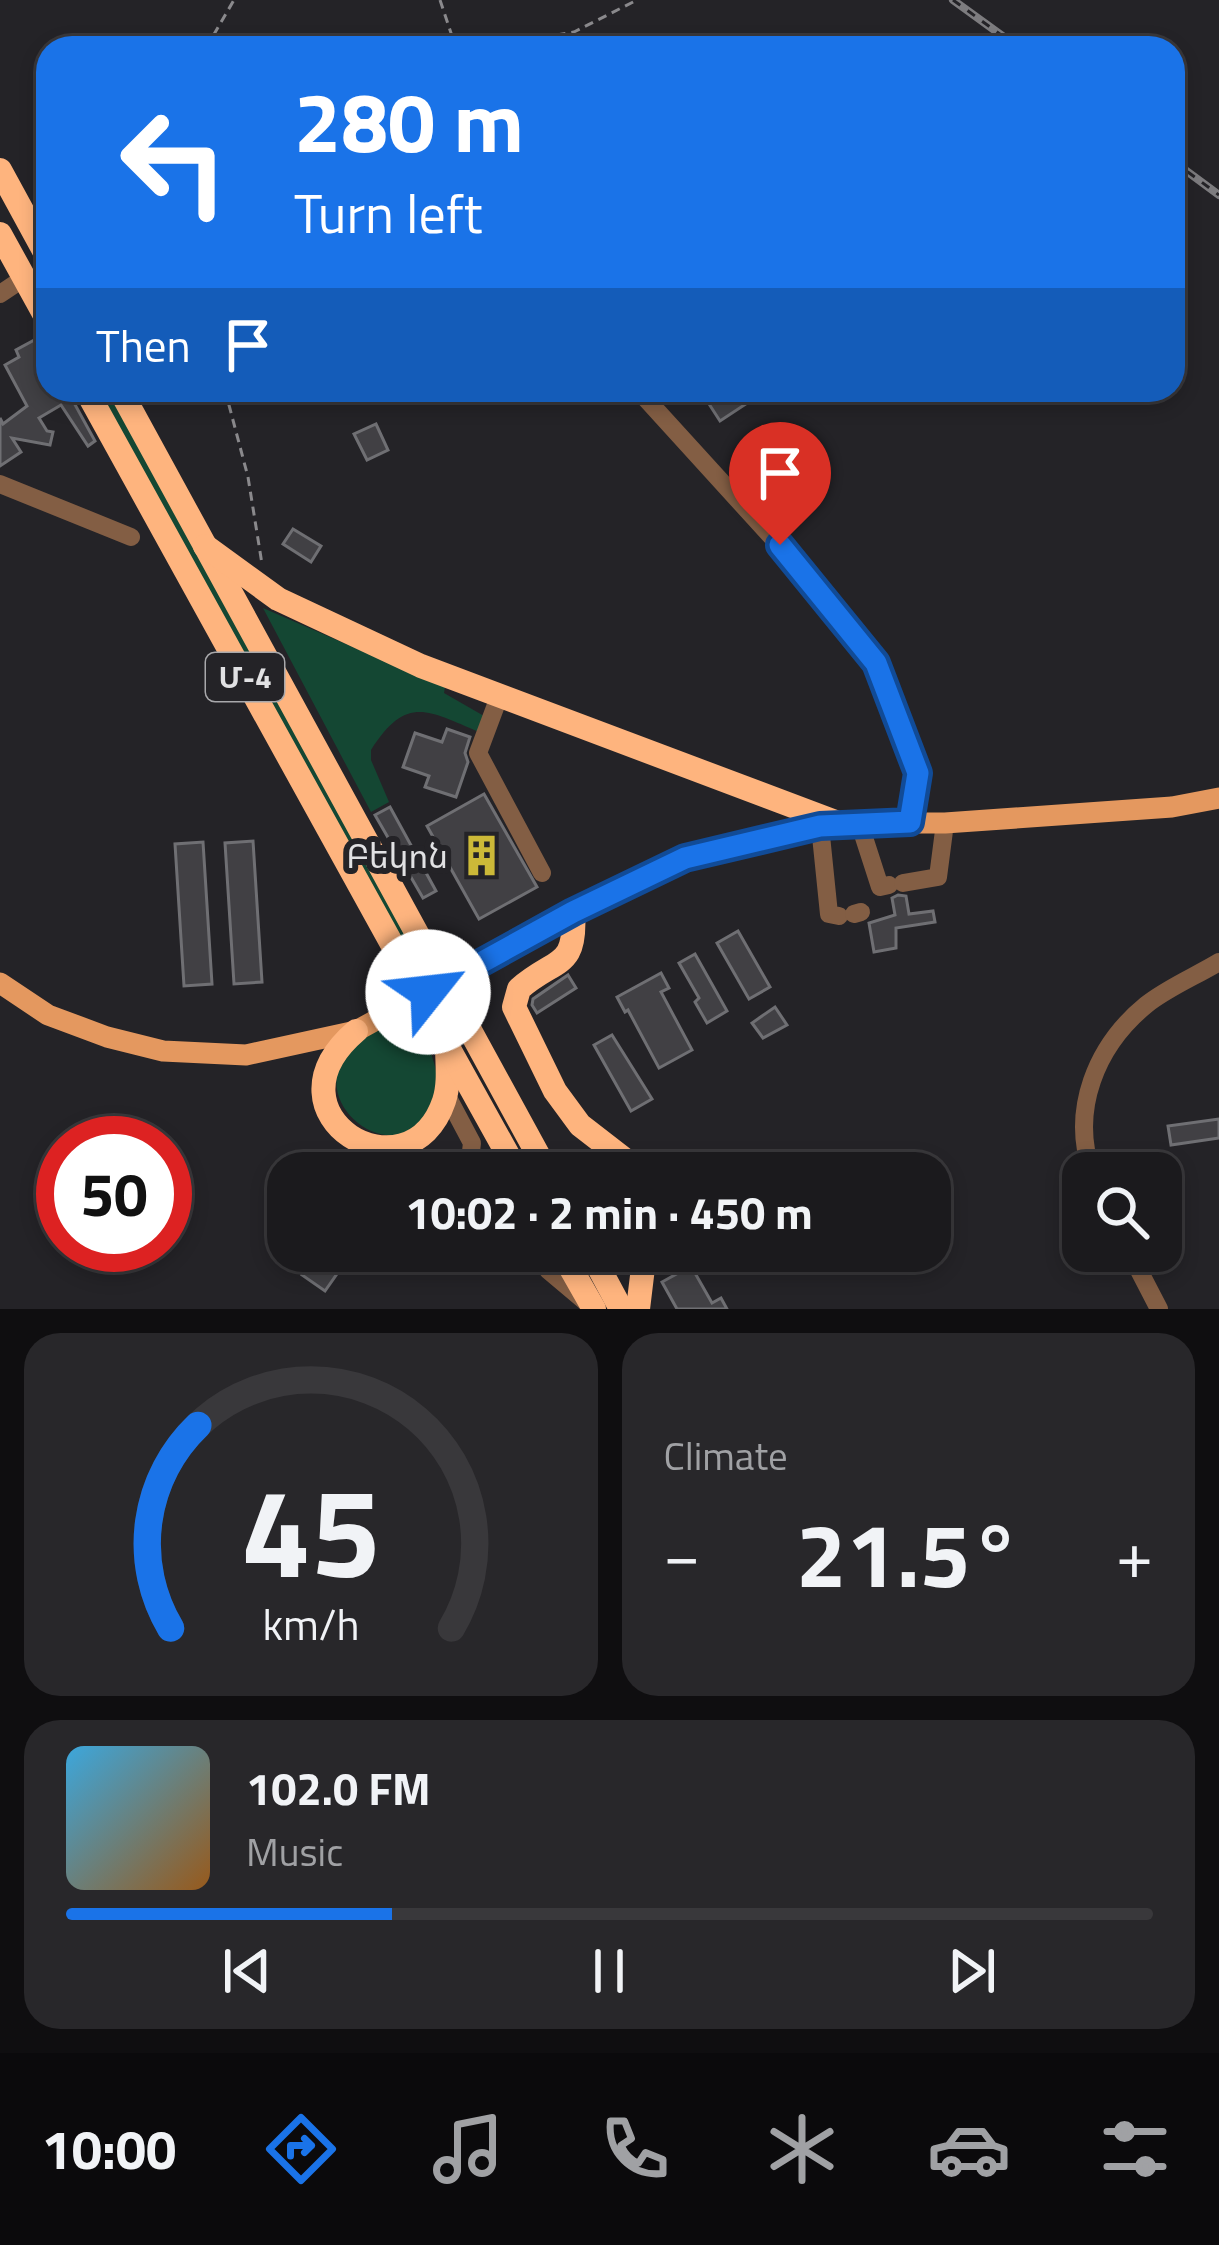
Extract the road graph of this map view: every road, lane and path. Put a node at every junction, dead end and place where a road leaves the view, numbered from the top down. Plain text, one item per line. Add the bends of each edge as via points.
1 (234, 0) edge
2 (440, 0) edge
3 (637, 0) edge
4 (213, 36) edge
5 (452, 36) edge
6 (552, 36) edge
7 (0, 170) edge
8 (0, 234) edge
9 (36, 236) edge
10 (24, 278) junction
11 (0, 294) edge
12 (36, 300) edge
13 (93, 402) edge
14 (127, 402) edge
15 (228, 402) edge
16 (649, 402) edge
17 (0, 484) edge
18 (131, 537) dead end
19 (206, 546) junction
20 (247, 576) junction
21 (499, 697) junction
22 (1219, 798) edge
23 (910, 822) junction
24 (945, 823) junction
25 (839, 824) junction
26 (542, 873) dead end
27 (573, 912) junction
28 (852, 914) dead end
29 (1219, 962) edge
30 (0, 983) edge
31 (356, 1031) junction
32 (441, 1034) junction
33 (446, 1094) junction
34 (482, 1108) junction
35 (472, 1143) junction
36 (393, 1147) junction
37 (404, 1152) edge
38 (472, 1152) edge
39 (506, 1152) edge
40 (537, 1152) edge
41 (614, 1152) edge
42 (1089, 1152) edge
43 (550, 1272) edge
44 (574, 1272) edge
45 (601, 1272) edge
46 (642, 1272) edge
47 (1140, 1272) edge
48 (594, 1308) edge
49 (621, 1309) edge
50 (638, 1309) edge
51 (1160, 1309) edge

1 - 4 path
2 - 5 path
3 - 6 path
7 - 9 highway
8 - 10 highway
10 - 11 street
10 - 12 highway
13 - 32 highway, Մ-4, bridge
14 - 19 highway, Մ-4
15 - 20 path via 262,566
16 - 23 street via 876,663 918,773
17 - 18 street
19 - 20 highway
19 - 40 highway, Մ-4, bridge
20 - 21 highway via 278,599
21 - 25 highway
21 - 26 street via 478,753
22 - 24 main road
23 - 24 main road
23 - 25 main road
24 - 25 street via 938,877 880,887
25 - 27 main road via 685,858
25 - 28 street via 830,914
27 - 31 main road
27 - 41 highway via 567,959 527,982 514,1006 568,1111
29 - 42 street via 1146,1005 1100,1056 1083,1110
30 - 31 main road via 48,1015 164,1051 246,1054
31 - 36 highway via 326,1070 326,1109 360,1145
32 - 33 highway
32 - 34 highway, Մ-4
33 - 35 street
33 - 36 highway via 430,1126
34 - 35 street
34 - 39 highway, Մ-4
35 - 38 street
36 - 37 street
43 - 48 street
44 - 48 highway
45 - 49 highway
46 - 50 highway
47 - 51 street

